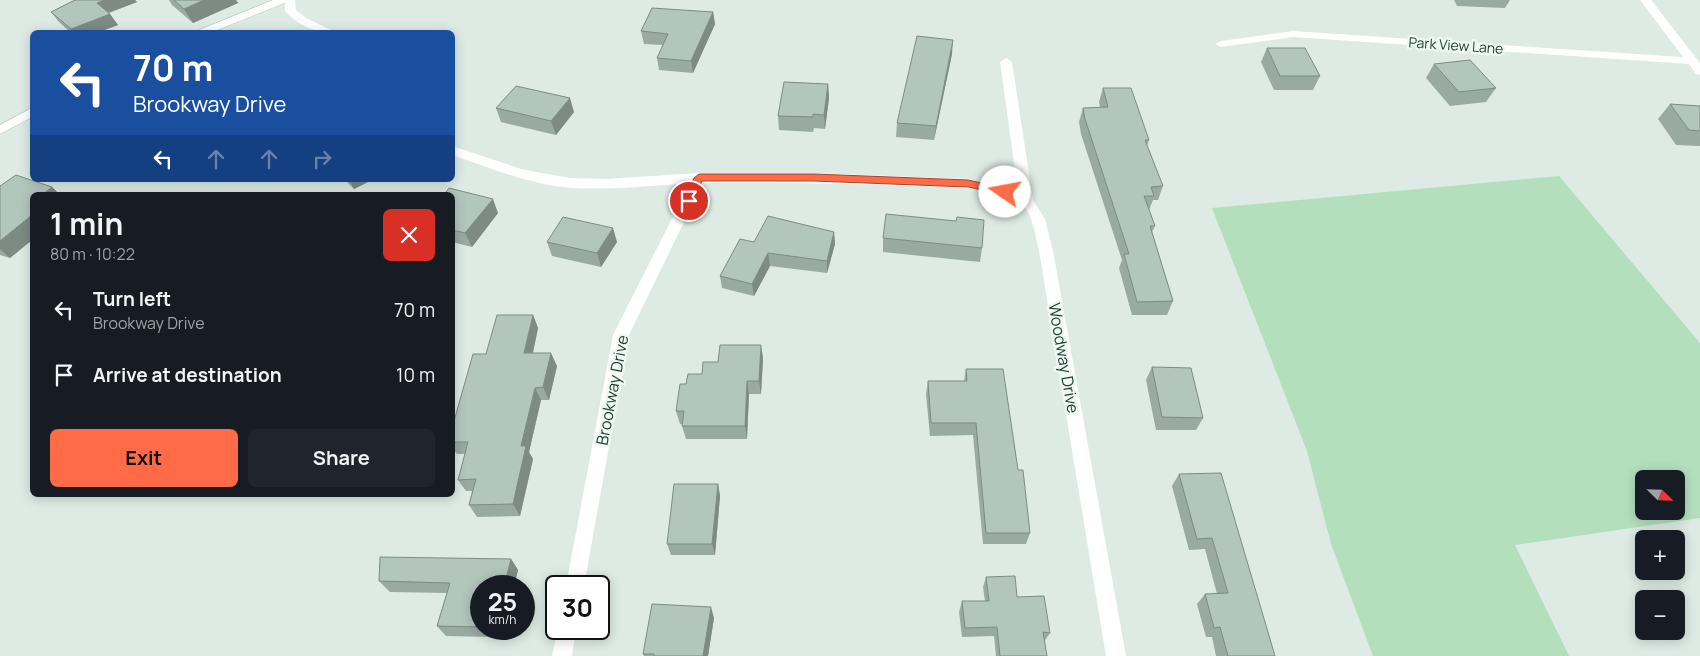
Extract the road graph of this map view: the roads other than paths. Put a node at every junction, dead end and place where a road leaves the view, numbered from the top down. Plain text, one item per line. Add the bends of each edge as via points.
1 (282, 0) edge
2 (290, 0) edge
3 (1645, 0) edge
4 (208, 30) edge
5 (324, 30) edge
6 (1220, 44) dead end
7 (1692, 60) junction
8 (1006, 62) dead end
9 (1700, 71) edge
10 (30, 113) edge
11 (0, 130) edge
12 (455, 151) edge
13 (699, 178) junction
14 (1026, 200) junction
15 (577, 575) edge
16 (565, 640) edge
17 (562, 656) edge
18 (1116, 656) edge

1 - 4 street
2 - 5 street via 291,11
3 - 7 street
6 - 7 street, Park View Lane via 1292,34
7 - 9 street
8 - 14 street, Woodway Drive
10 - 11 street
12 - 13 street via 519,172 569,183
13 - 14 street via 814,178 968,184
13 - 15 street, Brookway Drive via 622,334
14 - 18 street, Woodway Drive via 1038,219 1046,251
16 - 17 street

